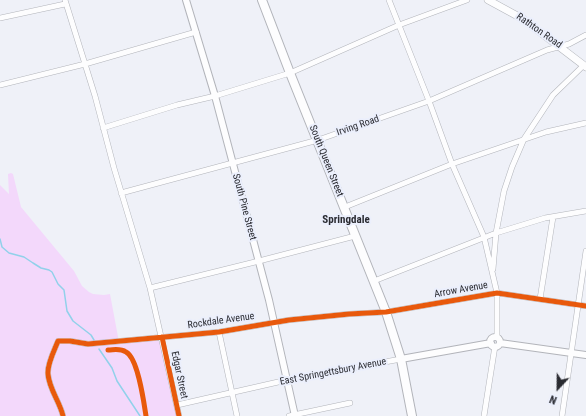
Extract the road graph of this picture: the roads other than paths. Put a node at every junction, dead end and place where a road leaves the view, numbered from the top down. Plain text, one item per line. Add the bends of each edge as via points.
1 (186, 0) edge
2 (262, 0) edge
3 (388, 0) edge
4 (467, 0) edge
5 (488, 0) edge
6 (65, 2) edge
7 (0, 18) edge
8 (398, 25) junction
9 (196, 32) junction
10 (586, 35) edge
11 (560, 46) junction
12 (85, 64) junction
13 (585, 66) edge
14 (290, 73) junction
15 (0, 85) edge
16 (215, 96) junction
17 (429, 101) junction
18 (586, 123) edge
19 (103, 128) junction
20 (524, 139) junction
21 (318, 140) junction
22 (232, 163) junction
23 (452, 164) junction
24 (121, 193) junction
25 (345, 207) junction
26 (586, 211) edge
27 (553, 217) junction
28 (496, 233) junction
29 (355, 236) junction
30 (484, 237) junction
31 (586, 251) edge
32 (259, 262) junction
33 (493, 274) junction
34 (374, 281) junction
35 (150, 288) junction
36 (497, 292) junction
37 (540, 299) junction
38 (578, 305) junction
39 (586, 306) edge
40 (386, 312) junction
41 (275, 323) junction
42 (220, 332) junction
43 (162, 337) junction
44 (497, 337) joint
45 (495, 344) junction
46 (572, 353) junction
47 (586, 355) edge
48 (401, 359) junction
49 (287, 380) junction
50 (232, 392) junction
51 (350, 403) dead end
52 (177, 404) junction
53 (63, 416) edge
54 (179, 416) edge
55 (237, 416) edge
56 (293, 416) edge
57 (412, 416) edge
58 (484, 416) edge
59 (562, 416) edge

1 - 9 street, South Pine Street
2 - 14 main road, South Queen Street
3 - 8 street
4 - 8 street
5 - 11 main road, Rathton Road via 524,19
6 - 7 street
6 - 12 street, Edgar Street
8 - 14 street
8 - 17 street
9 - 12 street
9 - 16 street, South Pine Street
10 - 11 street, Irving Road
11 - 13 main road, Rathton Road
11 - 17 street, Irving Road
12 - 15 street
12 - 19 street, Edgar Street
13 - 20 street via 553,96
14 - 16 street
14 - 21 main road, South Queen Street
16 - 19 street via 176,105
16 - 22 street, South Pine Street
17 - 21 street, Irving Road
17 - 23 street
18 - 20 street
19 - 24 street, Edgar Street
20 - 23 street
20 - 28 street via 504,191
21 - 22 street, Irving Road
21 - 25 main road, South Queen Street
22 - 24 street, Irving Road
22 - 32 street, South Pine Street
23 - 25 street
23 - 30 street
24 - 35 street, Edgar Street
25 - 29 main road, South Queen Street
26 - 27 street
27 - 28 street
27 - 37 street
28 - 30 street
28 - 33 street
29 - 32 street
29 - 34 main road, South Queen Street
30 - 33 street
30 - 34 street
31 - 38 street
32 - 35 street
32 - 41 street, South Pine Street
33 - 36 street
34 - 40 main road, South Queen Street
35 - 43 street, Edgar Street
36 - 37 street, Arrow Avenue
36 - 40 street, Arrow Avenue
36 - 44 street
37 - 38 street, Arrow Avenue
38 - 39 street, Arrow Avenue
38 - 46 street
40 - 41 street, Rockdale Avenue via 353,313
40 - 48 main road, South Queen Street
41 - 42 street, Rockdale Avenue
41 - 49 street, South Pine Street
42 - 43 street, Rockdale Avenue
42 - 50 street
43 - 52 street, Edgar Street
43 - 53 street, Rockdale Avenue via 88,344 58,341 47,373
44 - 45 street via 500,340
45 - 46 street, East Springettsbury Avenue
45 - 48 street, East Springettsbury Avenue
45 - 58 street
46 - 47 street, East Springettsbury Avenue
46 - 59 street
48 - 49 street, East Springettsbury Avenue
48 - 57 main road, South Queen Street
49 - 50 street, East Springettsbury Avenue
49 - 56 street, South Pine Street
50 - 52 street, East Springettsbury Avenue
50 - 55 street
51 - 56 street
52 - 54 street, Edgar Street

